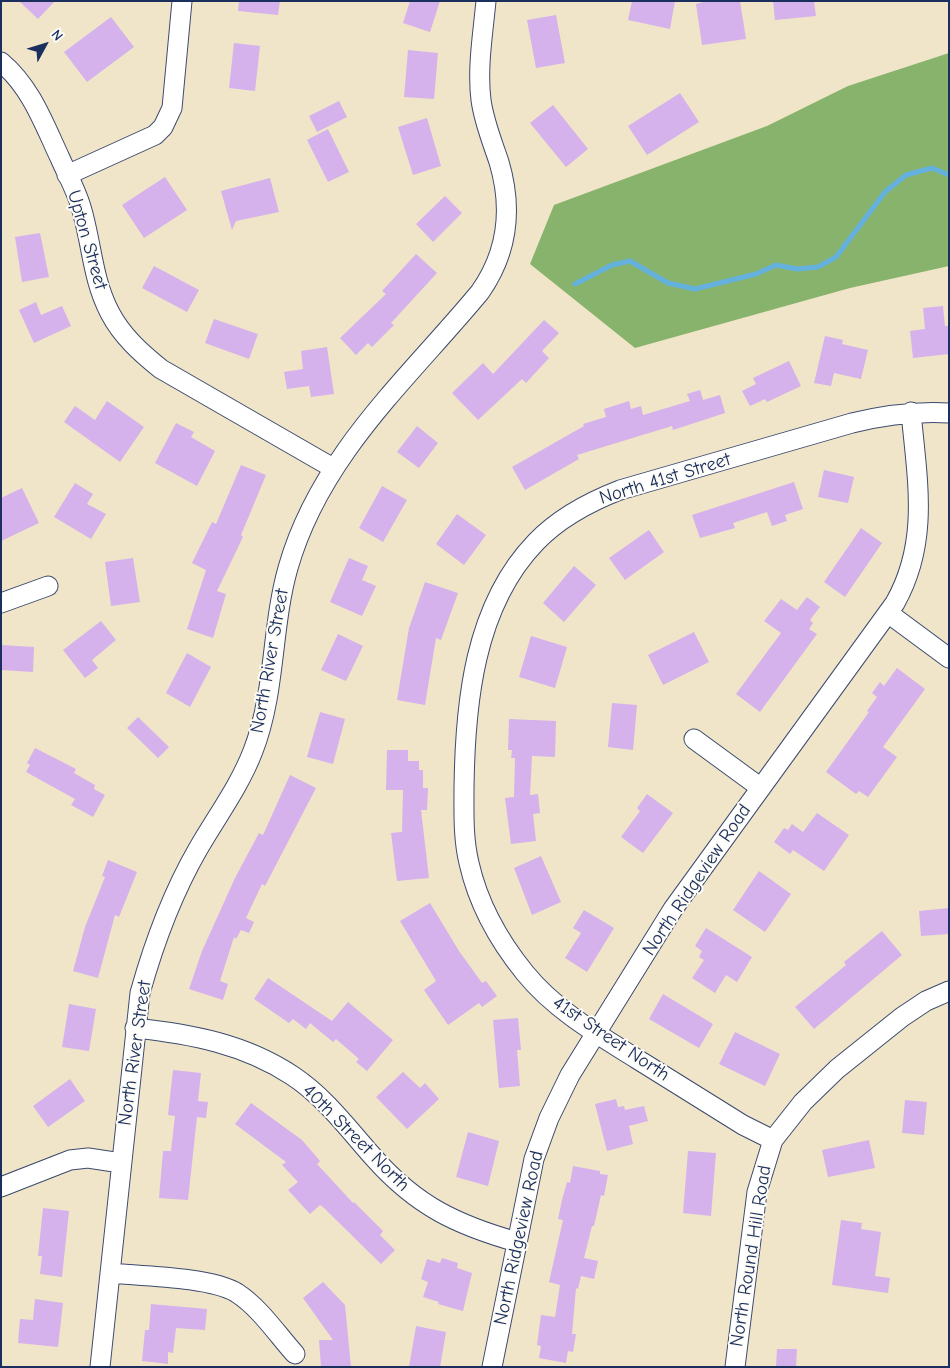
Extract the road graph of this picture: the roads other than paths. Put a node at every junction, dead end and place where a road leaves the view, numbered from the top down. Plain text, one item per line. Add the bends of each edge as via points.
1 (182, 1) edge
2 (486, 1) edge
3 (1, 62) edge
4 (67, 175) junction
5 (911, 412) junction
6 (949, 413) edge
7 (333, 468) junction
8 (48, 586) dead end
9 (1, 603) edge
10 (888, 613) junction
11 (949, 658) edge
12 (694, 738) dead end
13 (761, 788) junction
14 (464, 816) joint
15 (949, 991) edge
16 (135, 1028) junction
17 (596, 1034) junction
18 (773, 1140) junction
19 (121, 1163) junction
20 (1, 1187) edge
21 (517, 1242) junction
22 (110, 1273) junction
23 (295, 1354) dead end
24 (100, 1367) edge
25 (492, 1367) edge
26 (735, 1367) edge

1 - 4 street via 172,108 163,127 155,135
2 - 7 street, North River Street via 481,98 508,202 507,229 500,258 480,292 370,418
3 - 4 street, Upton Street via 22,83 36,105
4 - 7 street, Upton Street via 81,206 100,292 125,335 161,369
5 - 6 street, North 41st Street
5 - 10 street, North Ridgeview Road via 919,503 918,534 908,578
5 - 14 street, North 41st Street via 852,423 620,490 588,503 547,531 525,555 505,586 479,650 467,728
7 - 16 street, North River Street via 310,507 288,569 277,617 267,698 255,744 231,796 199,847 168,909 146,973
8 - 9 street
10 - 11 street
10 - 13 street, North Ridgeview Road
12 - 13 street
13 - 17 street, North Ridgeview Road via 673,909
14 - 17 street, 41st Street North via 473,880 503,942 546,996
15 - 18 street, North Round Hill Road via 902,1017 837,1068 797,1108
16 - 19 street, North River Street
16 - 21 street, 40th Street North via 223,1043 276,1065 323,1101 417,1199 459,1223
17 - 18 street, 41st Street North via 743,1125
17 - 21 street, North Ridgeview Road via 570,1075 541,1139 529,1178
18 - 26 street, North Round Hill Road via 756,1201
19 - 20 street via 88,1158 70,1160
19 - 22 street, North River Street
21 - 25 street, North Ridgeview Road
22 - 23 street via 206,1282 227,1288 254,1307
22 - 24 street, North River Street

